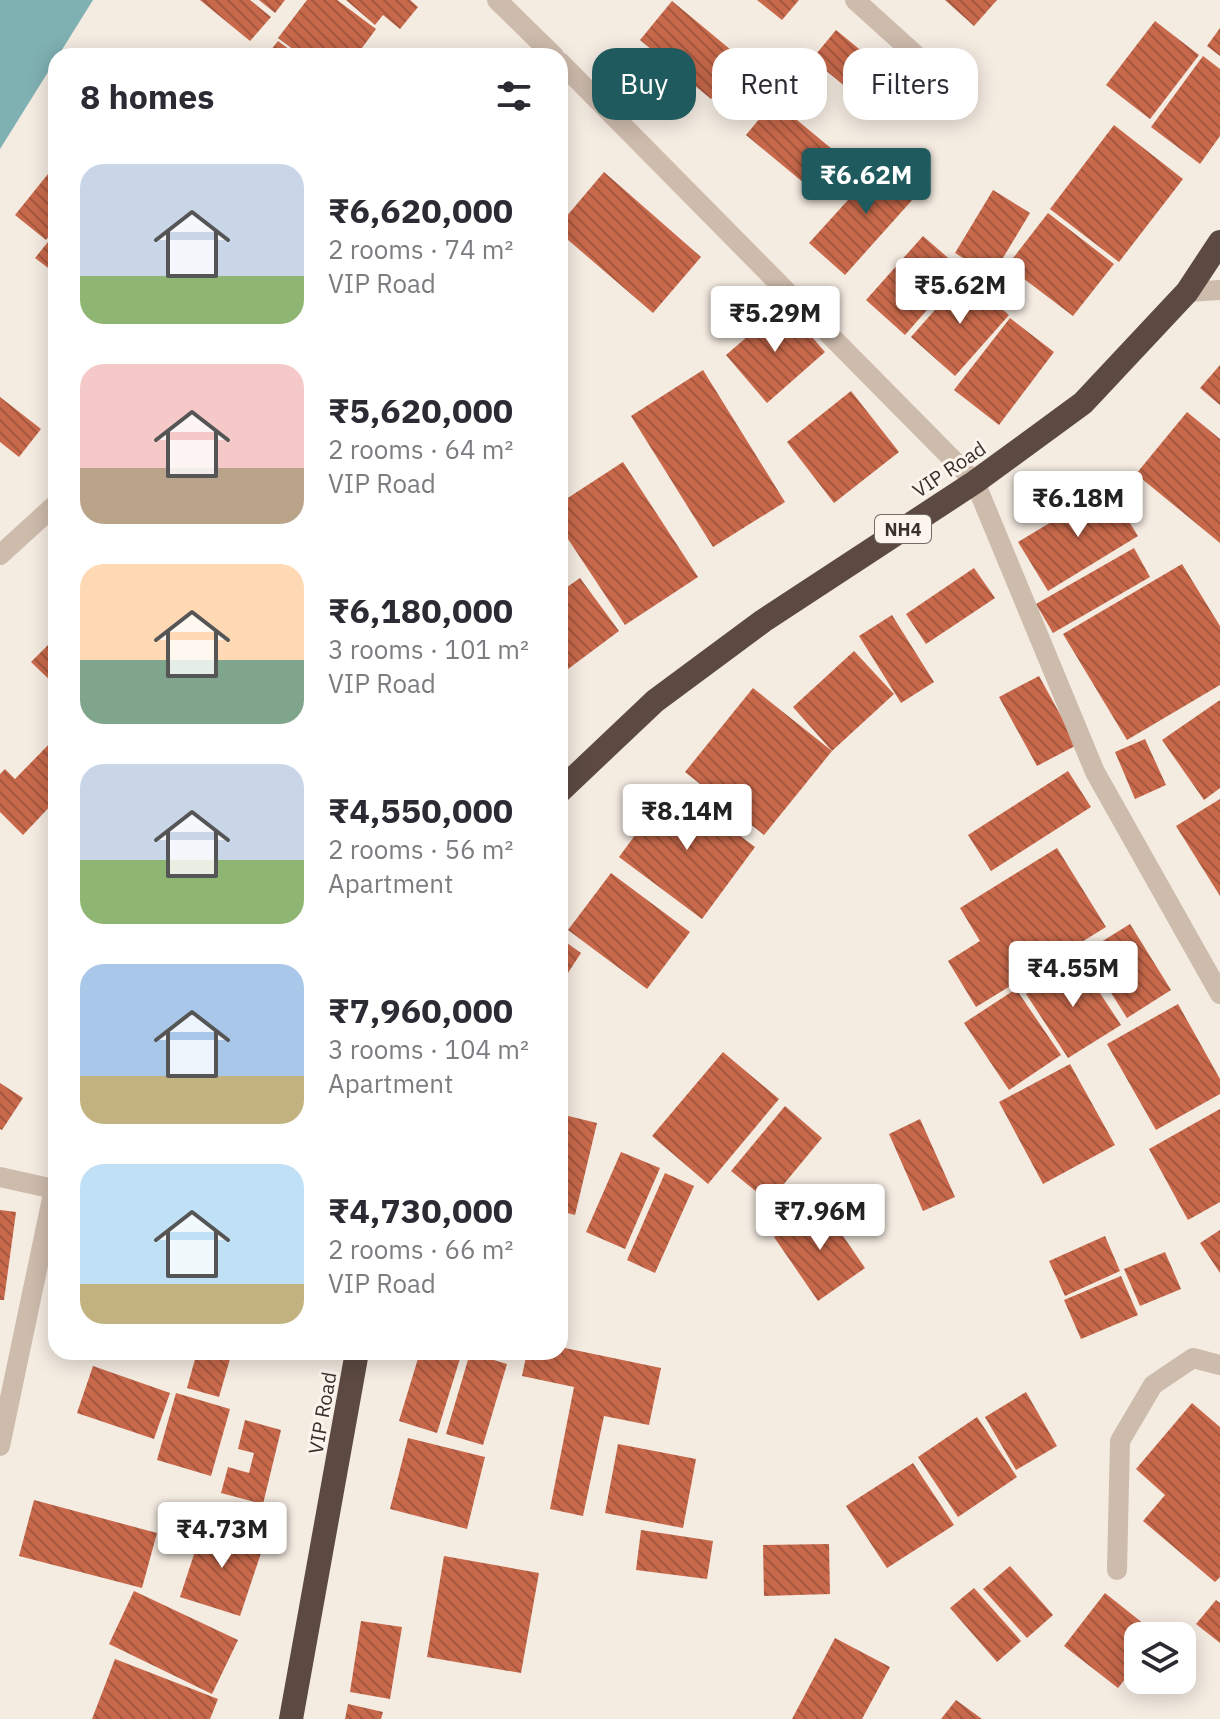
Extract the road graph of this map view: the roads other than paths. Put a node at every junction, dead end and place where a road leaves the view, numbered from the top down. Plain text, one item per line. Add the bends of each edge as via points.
1 (497, 0) edge
2 (855, 0) edge
3 (545, 48) edge
4 (908, 48) edge
5 (568, 71) edge
6 (1220, 242) edge
7 (1220, 290) edge
8 (1187, 292) junction
9 (975, 482) junction
10 (48, 511) edge
11 (0, 555) edge
12 (568, 783) edge
13 (1220, 994) edge
14 (0, 1177) edge
15 (48, 1188) edge
16 (48, 1217) edge
17 (356, 1360) edge
18 (1220, 1365) edge
19 (0, 1443) edge
20 (1117, 1570) dead end
21 (291, 1719) edge

1 - 3 street
2 - 4 street
5 - 9 street
6 - 8 highway, VIP Road / NH4
7 - 8 street
8 - 9 highway, VIP Road / NH4 via 1083,403
9 - 12 highway, VIP Road / NH4 via 763,621 655,701
9 - 13 street via 1095,772
10 - 11 street
14 - 15 street
16 - 19 street
17 - 21 highway, VIP Road
18 - 20 street via 1193,1358 1153,1385 1120,1441

